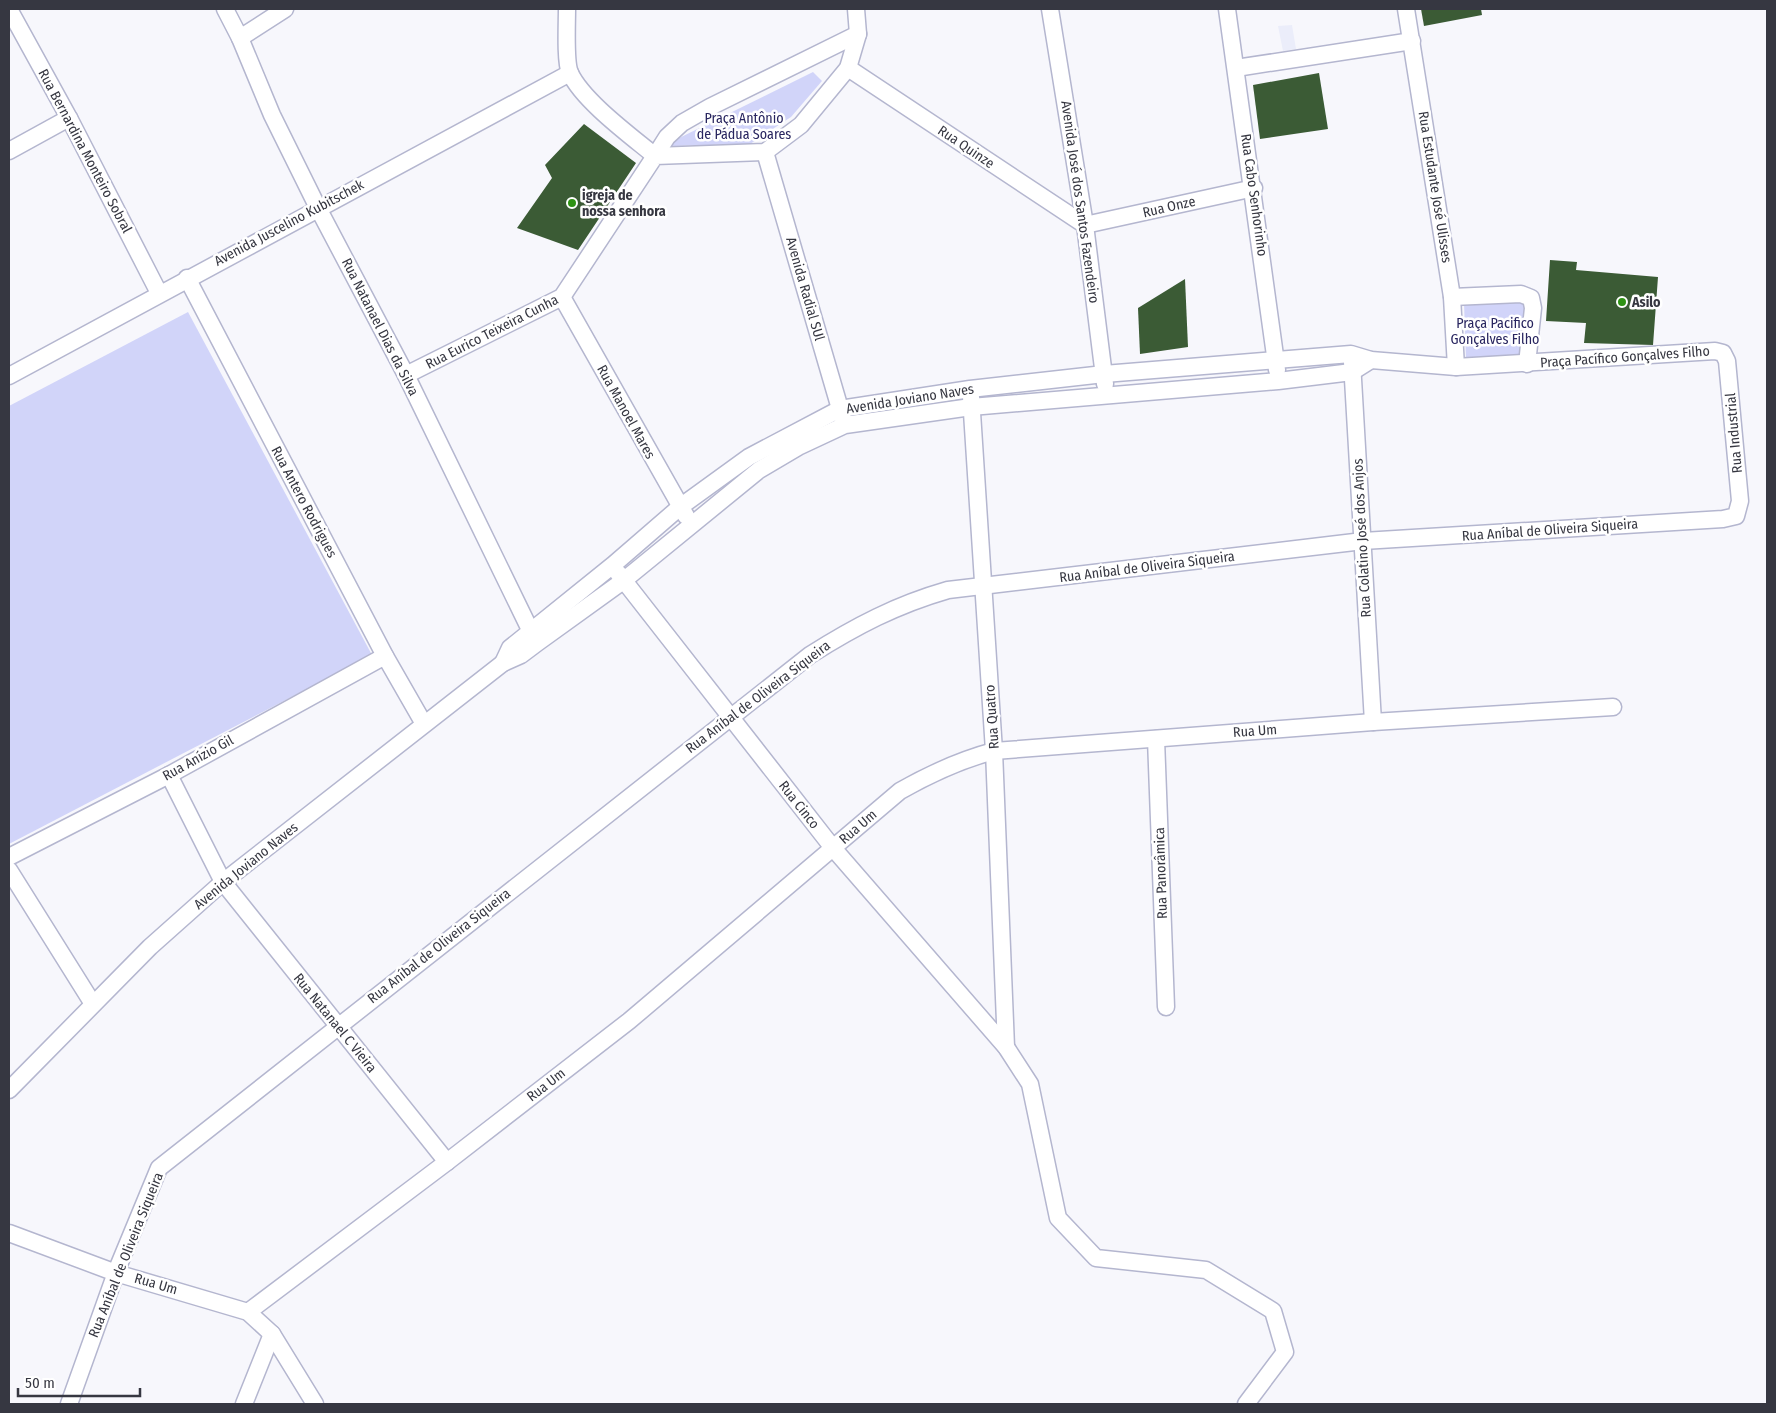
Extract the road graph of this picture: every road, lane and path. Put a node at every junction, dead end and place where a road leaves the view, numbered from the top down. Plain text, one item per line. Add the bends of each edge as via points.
1 (9, 9) edge
2 (225, 9) edge
3 (285, 9) edge
4 (567, 9) edge
5 (856, 9) edge
6 (1050, 9) edge
7 (1227, 9) edge
8 (1406, 9) edge
9 (858, 34) junction
10 (240, 38) junction
11 (1412, 41) junction
12 (848, 68) junction
13 (1236, 68) junction
14 (570, 73) junction
15 (69, 118) junction
16 (9, 151) edge
17 (765, 152) junction
18 (655, 156) junction
19 (1254, 188) junction
20 (318, 208) junction
21 (1085, 225) junction
22 (187, 278) junction
23 (159, 293) junction
24 (1452, 297) junction
25 (562, 298) junction
26 (1723, 353) joint
27 (1351, 354) junction
28 (1276, 360) junction
29 (1372, 360) junction
30 (1527, 364) junction
31 (1456, 367) junction
32 (1352, 372) junction
33 (1104, 374) junction
34 (406, 375) junction
35 (9, 376) edge
36 (1278, 381) junction
37 (970, 388) junction
38 (1105, 396) junction
39 (971, 407) junction
40 (840, 410) junction
41 (845, 426) junction
42 (680, 507) junction
43 (1739, 513) joint
44 (693, 526) junction
45 (1363, 541) junction
46 (613, 566) junction
47 (623, 581) junction
48 (984, 586) junction
49 (533, 638) junction
50 (385, 656) junction
51 (1613, 707) dead end
52 (731, 716) junction
53 (1373, 722) junction
54 (424, 724) junction
55 (1156, 739) junction
56 (994, 751) junction
57 (169, 774) junction
58 (833, 848) junction
59 (9, 857) edge
60 (9, 870) edge
61 (223, 882) junction
62 (93, 1004) junction
63 (1166, 1007) dead end
64 (337, 1026) junction
65 (1006, 1047) junction
66 (9, 1090) edge
67 (447, 1162) junction
68 (9, 1233) edge
69 (116, 1273) junction
70 (248, 1312) junction
71 (272, 1334) junction
72 (69, 1404) edge
73 (244, 1404) edge
74 (315, 1404) edge
75 (1246, 1404) edge

1 - 15 street, Rua Bernardina Monteiro Sobral
2 - 10 street, Rua Natanael Dias da Silva
3 - 10 street
4 - 14 street
5 - 9 street
6 - 21 street, Avenida José dos Santos Fazendeiro
7 - 13 street, Rua Cabo Senhorinho
8 - 11 street, Rua Estudante José Ulisses
9 - 12 street
9 - 18 street via 703,111 667,137
10 - 20 street, Rua Natanael Dias da Silva via 272,115
11 - 13 street
11 - 24 street, Rua Estudante José Ulisses
12 - 17 street via 801,125
12 - 21 street, Rua Quinze
13 - 19 street, Rua Cabo Senhorinho
14 - 18 street via 587,96
14 - 20 street, Avenida Juscelino Kubitschek
15 - 16 street
15 - 23 street, Rua Bernardina Monteiro Sobral
17 - 18 street
17 - 40 street, Avenida Radial SUl
18 - 25 street, Rua Eurico Teixeira Cunha
19 - 21 street, Rua Onze
19 - 28 street, Rua Cabo Senhorinho
20 - 22 street, Avenida Juscelino Kubitschek
20 - 34 street, Rua Natanael Dias da Silva
21 - 33 street, Avenida José dos Santos Fazendeiro
22 - 23 street, Avenida Juscelino Kubitschek
22 - 50 street, Rua Antero Rodrigues
23 - 35 street, Avenida Juscelino Kubitschek
24 - 30 street, Praça Pacífico Gonçalves Filho via 1521,294 1531,298 1533,308
24 - 31 street, Rua Estudante José Ulisses
25 - 34 street, Rua Eurico Teixeira Cunha
25 - 42 street, Rua Manoel Mares
26 - 30 street, Praça Pacífico Gonçalves Filho
26 - 43 street, Rua Industrial via 1730,375
27 - 28 street, Avenida Joviano Naves
27 - 29 street, Avenida Joviano Naves
27 - 32 street, Rua Colatino José dos Anjos
28 - 33 street, Avenida Joviano Naves
28 - 36 street, Rua Cabo Senhorinho
29 - 31 street, Avenida Joviano Naves
29 - 32 street, Avenida Joviano Naves
30 - 31 street, Praça Pacífico Gonçalves Filho
32 - 36 street, Avenida Joviano Naves
32 - 45 street, Rua Colatino José dos Anjos
33 - 37 street, Avenida Joviano Naves
33 - 38 street, Avenida José dos Santos Fazendeiro
34 - 49 street, Rua Natanael Dias da Silva
36 - 38 street, Avenida Joviano Naves
37 - 39 street, Rua Quatro
37 - 40 street, Avenida Joviano Naves
38 - 39 street, Avenida Joviano Naves
39 - 41 street, Avenida Joviano Naves
39 - 48 street, Rua Quatro
40 - 41 street, Avenida Radial SUl
40 - 42 street, Avenida Joviano Naves via 750,457
41 - 44 street, Avenida Joviano Naves via 798,447 760,470
42 - 44 street, Rua Manoel Mares
42 - 46 street, Avenida Joviano Naves
43 - 45 street, Rua Aníbal de Oliveira Siqueira via 1723,519
44 - 47 street, Avenida Joviano Naves
45 - 48 street, Rua Aníbal de Oliveira Siqueira
45 - 53 street, Rua Colatino José dos Anjos
46 - 47 street, Rua Cinco
46 - 49 street, Avenida Joviano Naves
47 - 49 street, Avenida Joviano Naves
47 - 52 street, Rua Cinco
48 - 52 street, Rua Aníbal de Oliveira Siqueira via 948,590 912,600 861,623 810,655
48 - 56 street, Rua Quatro
49 - 54 street, Avenida Joviano Naves via 510,648 502,662
50 - 54 street, Rua Antero Rodrigues
50 - 57 street, Rua Anízio Gil
51 - 53 street, Rua Um
52 - 58 street, Rua Cinco
52 - 64 street, Rua Aníbal de Oliveira Siqueira
53 - 55 street, Rua Um
54 - 61 street, Avenida Joviano Naves
55 - 56 street, Rua Um
55 - 63 street, Rua Panorâmica
56 - 58 street, Rua Um via 958,762 900,791
56 - 65 street, Rua Quatro
57 - 59 street, Rua Anízio Gil
57 - 61 street, Rua Natanael C Vieira
58 - 65 street, Rua Cinco
58 - 67 street, Rua Um via 629,1021
60 - 62 street
61 - 62 street, Avenida Joviano Naves via 150,947
61 - 64 street, Rua Natanael C Vieira
62 - 66 street, Avenida Joviano Naves
64 - 67 street, Rua Natanael C Vieira
64 - 69 street, Rua Aníbal de Oliveira Siqueira via 159,1168
65 - 75 street, Rua Cinco via 1030,1084 1058,1218 1096,1258 1206,1270 1273,1311 1284,1352
67 - 70 street, Rua Um
68 - 69 street, Rua Um
69 - 70 street, Rua Um
69 - 72 street, Rua Aníbal de Oliveira Siqueira
70 - 71 street, Rua Um
71 - 73 street
71 - 74 street, Rua Um

